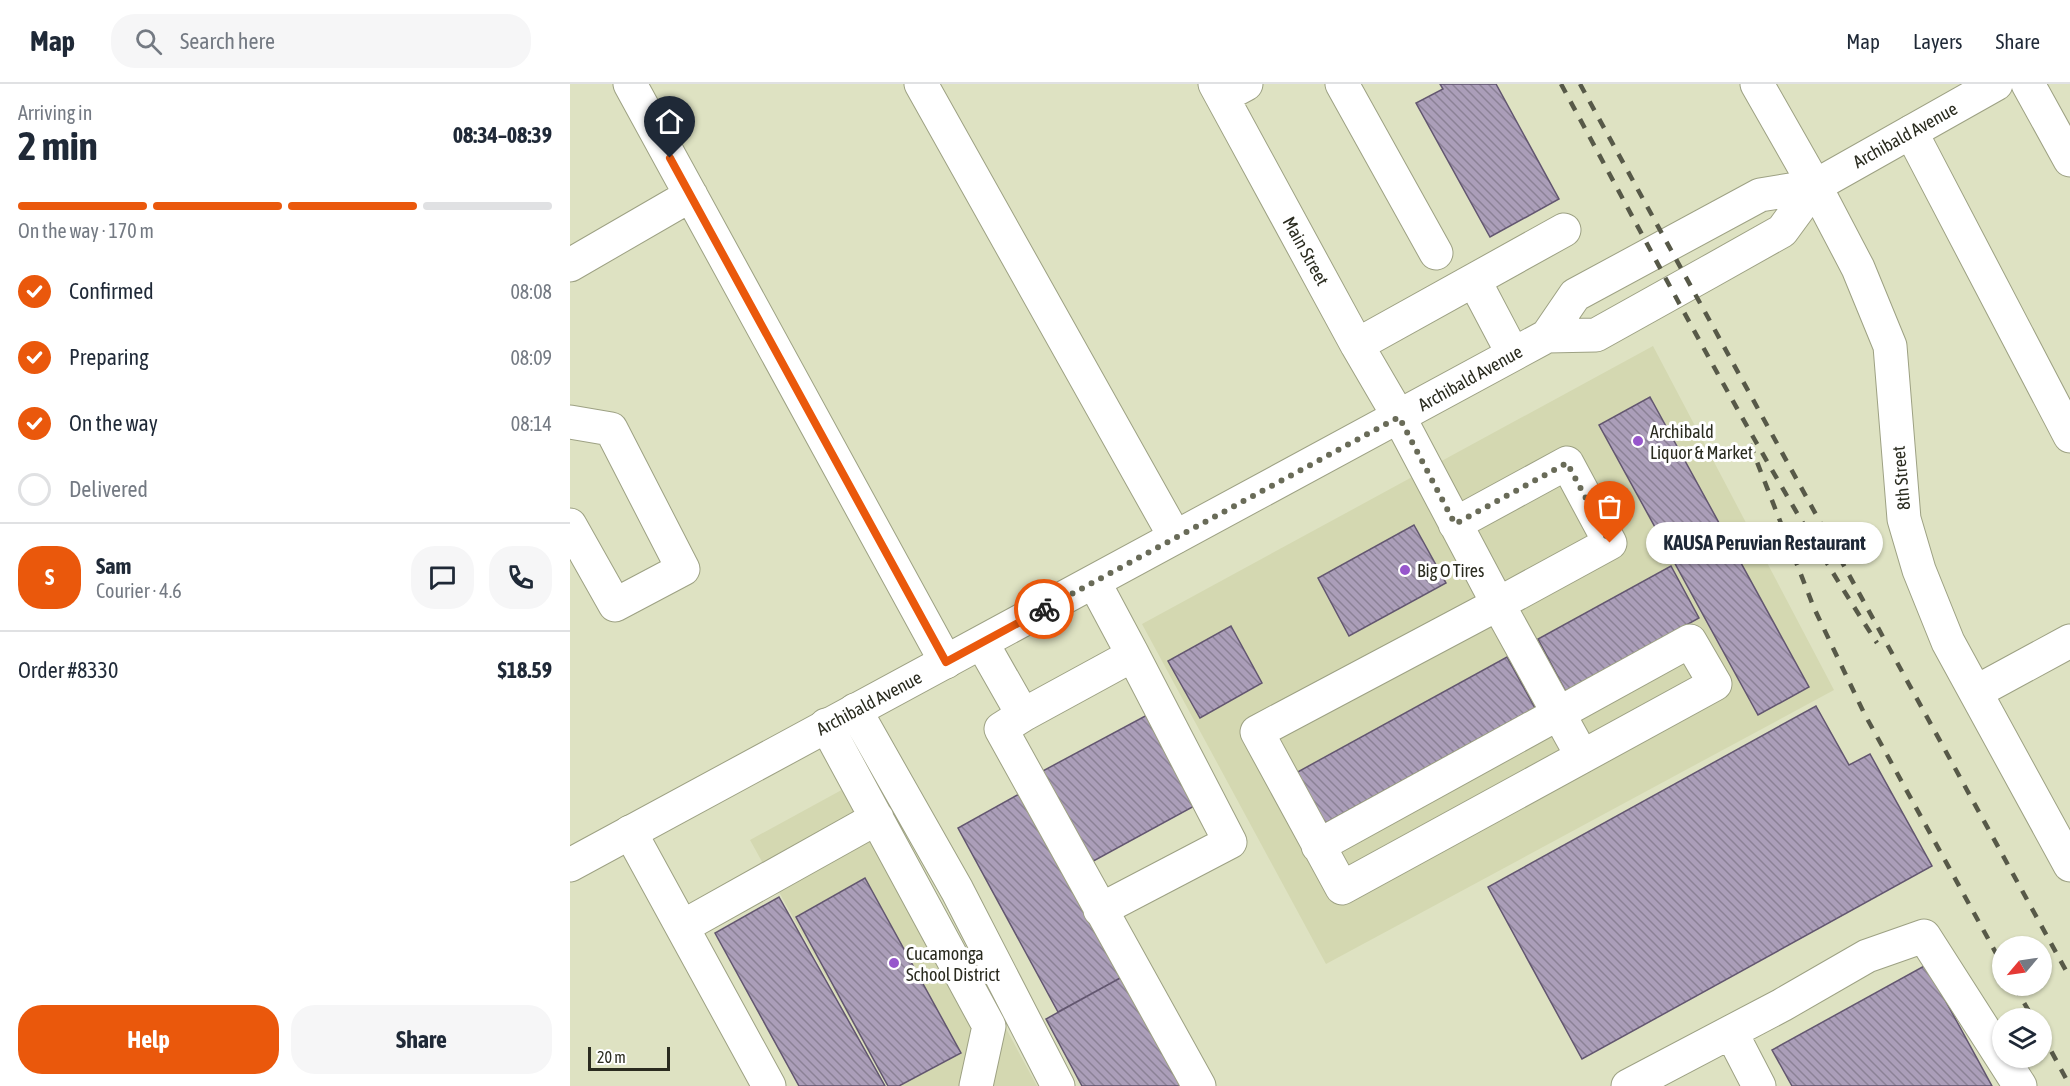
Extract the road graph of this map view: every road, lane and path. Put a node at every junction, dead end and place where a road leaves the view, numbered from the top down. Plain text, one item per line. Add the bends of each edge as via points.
1 (630, 84) edge
2 (921, 84) edge
3 (1342, 84) edge
4 (1757, 84) edge
5 (1995, 84) edge
6 (2028, 84) edge
7 (1228, 88) edge
8 (1911, 132) junction
9 (2070, 160) edge
10 (1815, 186) junction
11 (691, 195) junction
12 (1564, 231) dead end
13 (1436, 253) dead end
14 (572, 264) edge
15 (1474, 280) junction
16 (1547, 336) junction
17 (1357, 345) junction
18 (1514, 354) junction
19 (1399, 417) junction
20 (570, 422) edge
21 (2070, 436) edge
22 (1455, 524) junction
23 (570, 525) edge
24 (1175, 537) junction
25 (1094, 582) junction
26 (1498, 604) junction
27 (2070, 641) edge
28 (982, 643) junction
29 (1133, 656) junction
30 (946, 662) junction
31 (1976, 692) junction
32 (855, 710) junction
33 (1556, 714) junction
34 (1023, 716) junction
35 (826, 725) junction
36 (1582, 756) junction
37 (877, 818) junction
38 (630, 832) junction
39 (1317, 846) junction
40 (570, 865) edge
41 (2070, 865) edge
42 (1100, 910) junction
43 (682, 927) junction
44 (1731, 1032) junction
45 (769, 1086) edge
46 (976, 1086) edge
47 (1058, 1086) edge
48 (1199, 1086) edge
49 (1628, 1086) edge
50 (1759, 1086) edge
51 (2020, 1086) edge

1 - 11 street
2 - 24 street
3 - 13 street
4 - 10 street, 8th Street
5 - 8 street, Archibald Avenue
6 - 9 street
7 - 17 street, Main Street
8 - 10 street, Archibald Avenue
8 - 21 street
10 - 16 street, Archibald Avenue via 1760,195 1575,295
10 - 16 street, Archibald Avenue via 1782,231 1709,272 1596,335
10 - 31 street, 8th Street via 1858,268 1890,346 1904,519 1919,570 1948,642
11 - 14 street
11 - 30 street
12 - 15 street
15 - 17 street
15 - 18 street
16 - 18 street, Archibald Avenue
17 - 19 street, Main Street
18 - 19 street, Archibald Avenue
19 - 22 street, Main Street
19 - 24 street, Archibald Avenue
20 - 23 street via 611,429 683,569 615,605
22 - 26 street, Main Street
22 - 26 street via 1567,463 1610,543
24 - 25 street, Archibald Avenue
25 - 28 street, Archibald Avenue
25 - 29 street
26 - 33 street, Main Street
26 - 39 street via 1257,732
27 - 31 street
28 - 30 street, Archibald Avenue
28 - 34 street
29 - 34 street
29 - 42 street via 1230,842
30 - 32 street, Archibald Avenue
31 - 41 street, 8th Street
32 - 35 street, Archibald Avenue
32 - 47 street via 957,890
33 - 36 street, Main Street
33 - 36 street via 1690,641 1715,684
33 - 39 street
34 - 42 street via 1000,729
35 - 37 street
35 - 38 street, Archibald Avenue
36 - 39 street via 1342,888
37 - 43 street
37 - 46 street via 989,1026
38 - 40 street, Archibald Avenue
38 - 43 street
42 - 48 street
43 - 45 street
44 - 49 street
44 - 50 street
44 - 51 street via 1867,956 1924,936

